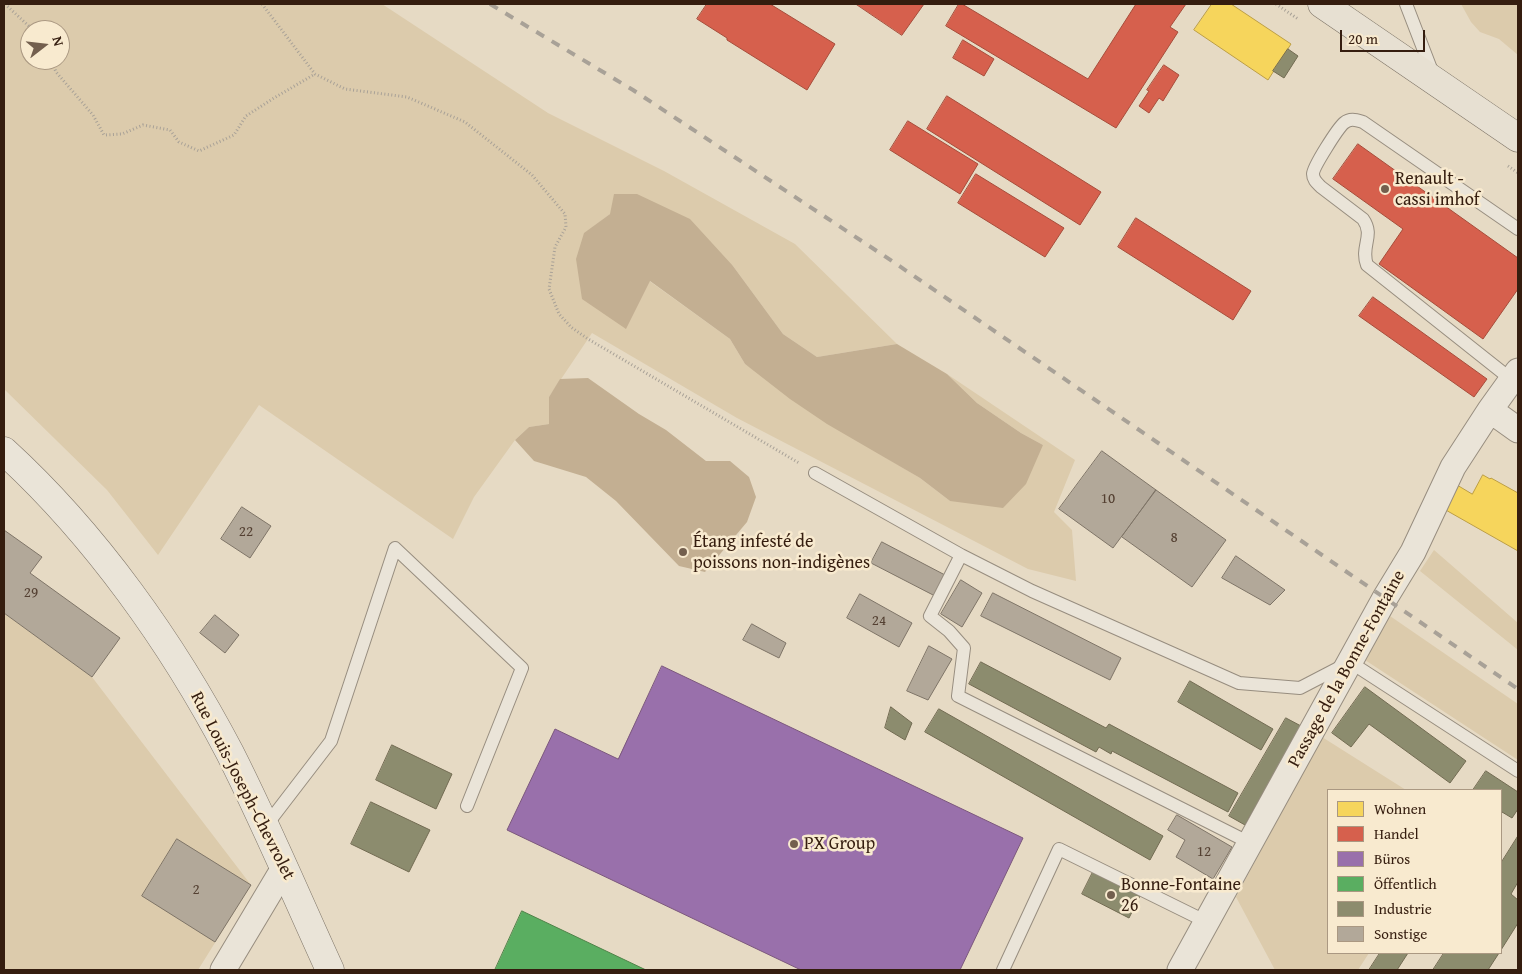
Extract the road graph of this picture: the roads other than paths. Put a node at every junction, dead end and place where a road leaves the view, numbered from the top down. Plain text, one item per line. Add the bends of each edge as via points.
1 (1322, 4) edge
2 (1406, 4) edge
3 (1435, 81) junction
4 (1518, 138) edge
5 (1518, 229) edge
6 (1515, 376) edge
7 (1490, 410) junction
8 (1518, 430) edge
9 (4, 451) edge
10 (815, 473) road end
11 (961, 555) junction
12 (1350, 662) junction
13 (1518, 771) edge
14 (466, 806) dead end
15 (265, 827) junction
16 (1250, 843) junction
17 (284, 868) junction
18 (1207, 922) junction
19 (223, 970) edge
20 (330, 970) edge
21 (1003, 970) edge
22 (1180, 970) edge

1 - 3 main road
2 - 3 lane
3 - 4 main road
5 - 6 lane via 1363,122 1344,122 1313,173 1320,188 1367,225 1369,234 1364,246 1367,265
6 - 7 street, Passage de la Bonne-Fontaine
7 - 8 street
7 - 12 street, Passage de la Bonne-Fontaine via 1453,467 1413,552
9 - 15 main road, Rue Louis-Joseph-Chevrolet via 61,508 145,615 190,682
10 - 11 lane
11 - 12 lane via 1032,591 1239,683 1300,688
11 - 16 lane via 930,616 964,648 958,696
12 - 13 lane
12 - 16 street, Passage de la Bonne-Fontaine
14 - 15 lane via 522,668 395,548 332,741
15 - 17 main road, Rue Louis-Joseph-Chevrolet
16 - 18 street, Passage de la Bonne-Fontaine
17 - 19 street
17 - 20 main road, Rue Louis-Joseph-Chevrolet
18 - 21 lane via 1059,849
18 - 22 street, Passage de la Bonne-Fontaine

